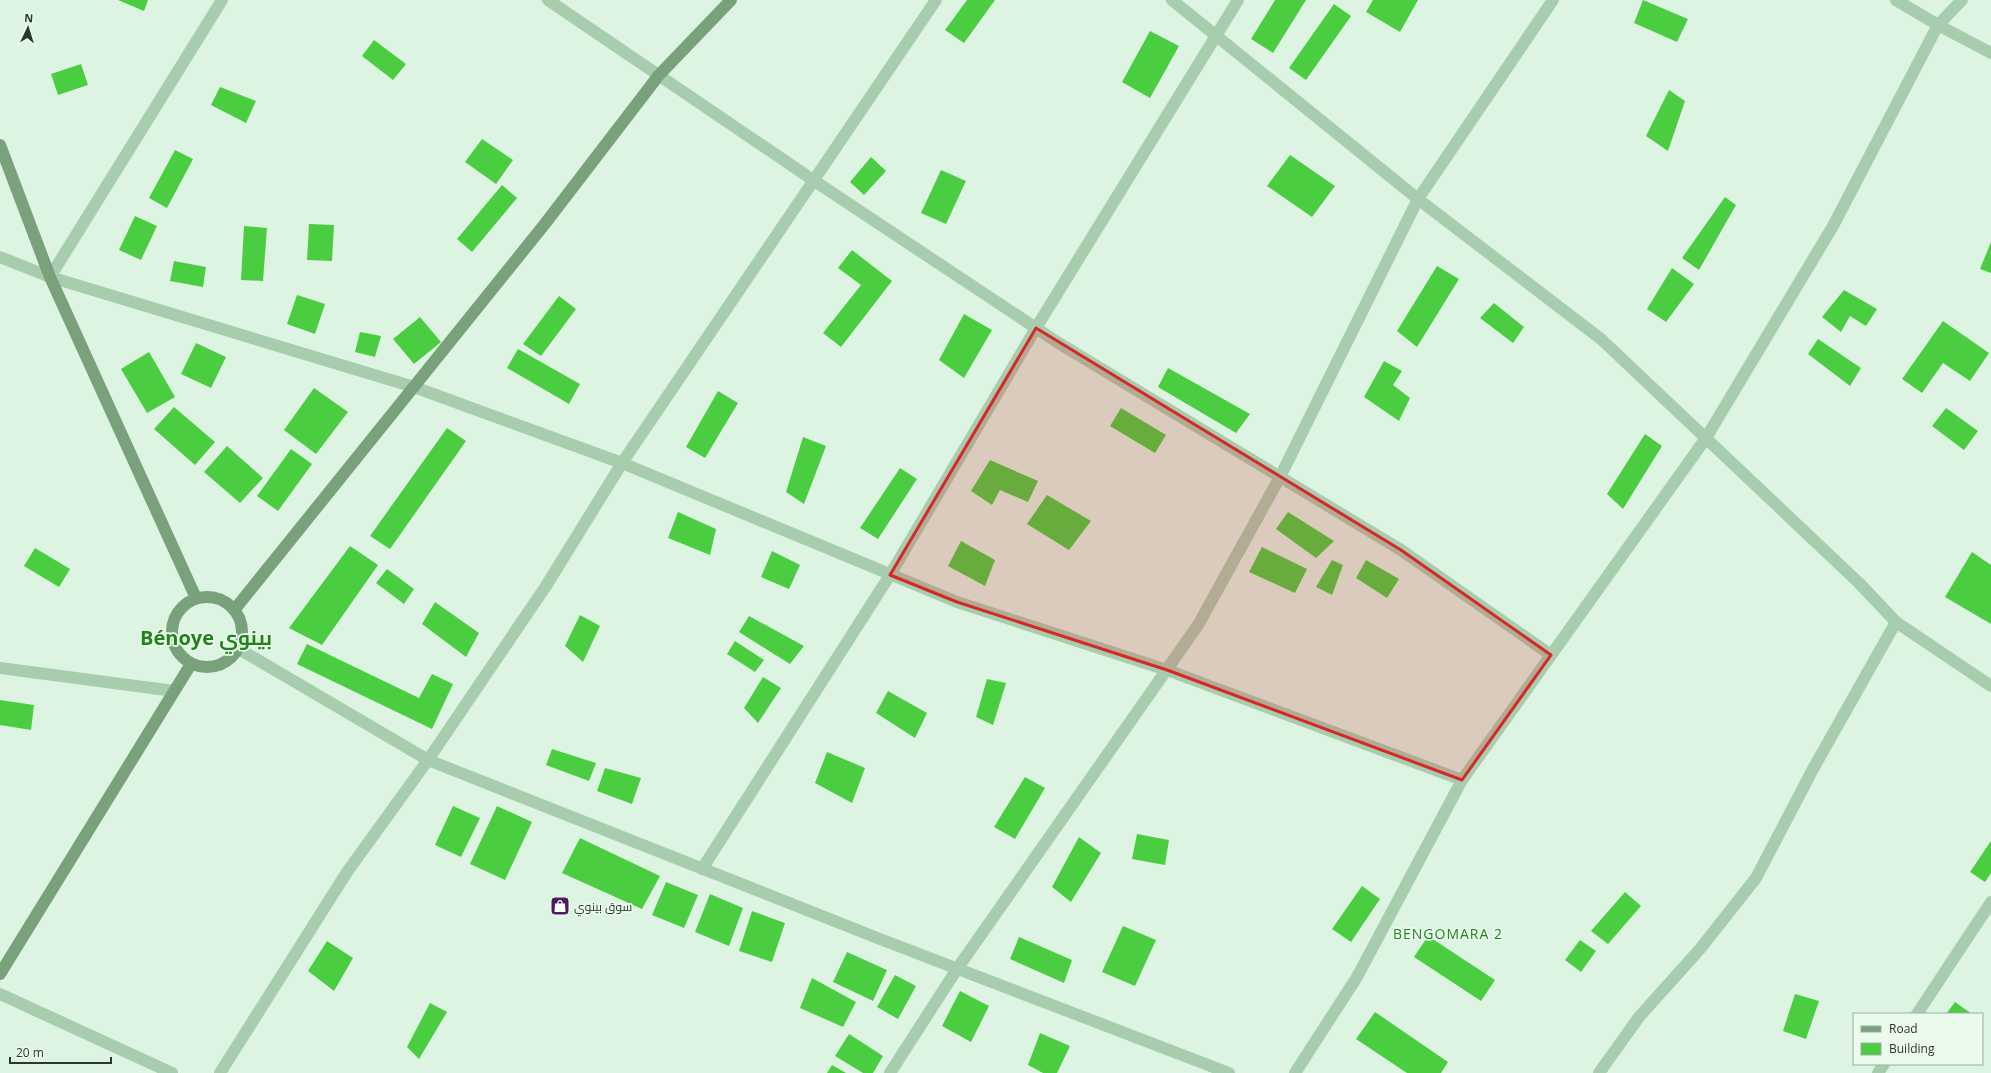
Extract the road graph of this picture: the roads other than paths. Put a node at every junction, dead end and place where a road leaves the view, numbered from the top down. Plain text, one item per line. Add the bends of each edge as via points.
1 (222, 0) edge
2 (548, 0) edge
3 (731, 0) edge
4 (936, 0) edge
5 (1172, 0) edge
6 (1238, 0) edge
7 (1553, 0) edge
8 (1896, 0) edge
9 (1962, 0) edge
10 (1938, 25) junction
11 (1216, 36) junction
12 (1991, 53) edge
13 (659, 75) junction
14 (0, 145) edge
15 (813, 180) junction
16 (1418, 199) junction
17 (0, 257) edge
18 (50, 277) junction
19 (1036, 328) junction
20 (414, 386) junction
21 (1706, 438) junction
22 (622, 463) junction
23 (1280, 477) junction
24 (890, 575) junction
25 (196, 598) junction
26 (235, 609) junction
27 (1896, 622) junction
28 (239, 649) junction
29 (1552, 655) junction
30 (191, 664) junction
31 (0, 668) edge
32 (1167, 670) junction
33 (1991, 686) edge
34 (174, 691) junction
35 (428, 760) junction
36 (1462, 780) junction
37 (702, 869) junction
38 (1991, 902) edge
39 (957, 969) junction
40 (0, 974) edge
41 (0, 994) edge
42 (1918, 1013) edge
43 (172, 1073) edge
44 (220, 1073) edge
45 (890, 1073) edge
46 (1229, 1073) edge
47 (1294, 1073) edge
48 (1599, 1073) edge

1 - 18 street
2 - 13 street
3 - 13 street
4 - 15 street
5 - 11 street
6 - 11 street
7 - 16 street
8 - 10 street
9 - 10 street
10 - 12 street
10 - 21 street via 1833,226
11 - 16 street
11 - 19 street
13 - 15 street
13 - 20 street via 544,225
14 - 18 street
15 - 19 street
15 - 22 street
16 - 21 street via 1601,339
16 - 23 street
17 - 18 street
18 - 20 street
18 - 25 street
19 - 23 street
19 - 24 street
20 - 22 street
20 - 26 street
21 - 27 street via 1859,583
21 - 29 street
22 - 24 street
22 - 35 street via 546,586
23 - 29 street via 1401,550
23 - 32 street via 1198,625
24 - 32 street via 957,602
24 - 37 street
25 - 26 street via 224,600
25 - 30 street via 184,605 171,629 173,643 180,655
26 - 28 street via 242,621 243,635
27 - 33 street
27 - 48 street via 1812,769 1756,878 1700,948 1639,1017
28 - 30 street via 231,659 218,666 204,668
28 - 35 street
29 - 36 street
30 - 34 street
31 - 34 street
32 - 36 street
32 - 39 street
34 - 40 street
35 - 37 street
35 - 44 street via 347,872
36 - 47 street via 1357,977
37 - 39 street
38 - 42 street
39 - 45 street
39 - 46 street
41 - 43 street

